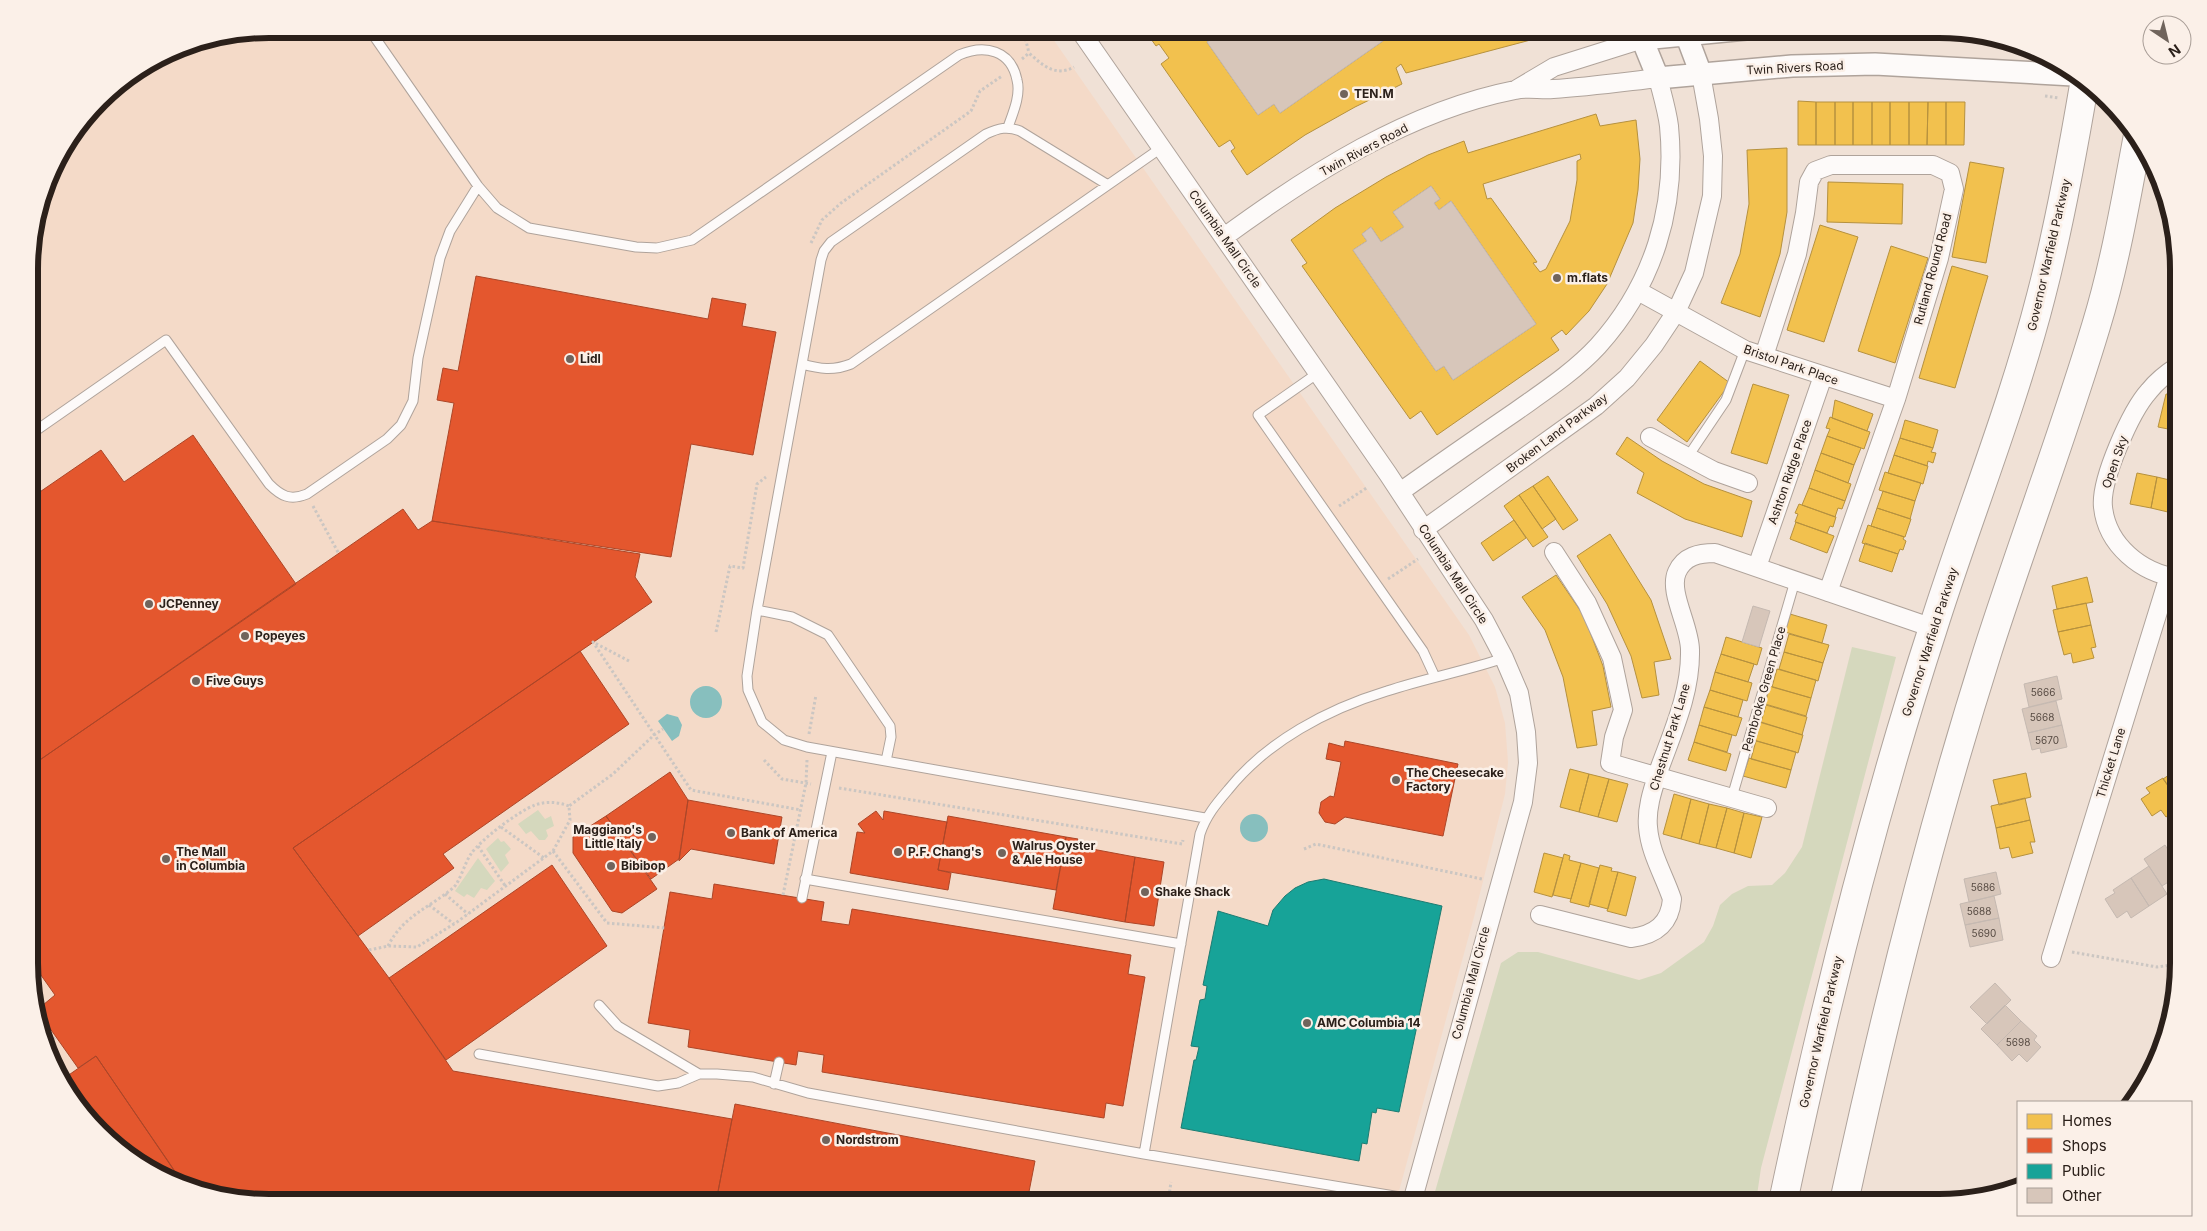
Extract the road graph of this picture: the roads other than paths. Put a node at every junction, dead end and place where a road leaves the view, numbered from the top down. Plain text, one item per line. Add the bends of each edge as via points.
1 (375, 38) edge
2 (1085, 38) edge
3 (1630, 38) edge
4 (1643, 38) edge
5 (1688, 38) edge
6 (1701, 74) junction
7 (2065, 75) edge
8 (1658, 78) junction
9 (1517, 89) junction
10 (2083, 89) edge
11 (1008, 127) junction
12 (2136, 147) edge
13 (1161, 148) junction
14 (1108, 185) junction
15 (478, 186) junction
16 (1224, 237) junction
17 (1638, 291) junction
18 (1676, 312) junction
19 (1745, 350) junction
20 (1764, 356) junction
21 (802, 364) junction
22 (2170, 371) edge
23 (1318, 373) junction
24 (1822, 376) junction
25 (1896, 399) junction
26 (38, 429) edge
27 (1650, 437) dead end
28 (1688, 458) junction
29 (1748, 483) dead end
30 (1400, 492) junction
31 (1423, 530) junction
32 (1554, 552) dead end
33 (1757, 567) junction
34 (2170, 576) edge
35 (1795, 581) junction
36 (2170, 586) edge
37 (1828, 592) junction
38 (757, 610) junction
39 (1933, 628) junction
40 (1504, 658) junction
41 (1435, 677) junction
42 (832, 752) junction
43 (886, 762) junction
44 (1657, 776) junction
45 (1732, 797) junction
46 (1767, 808) dead end
47 (1205, 818) junction
48 (805, 879) junction
49 (802, 898) dead end
50 (1540, 915) dead end
51 (1181, 944) junction
52 (2053, 954) road end
53 (600, 1005) dead end
54 (479, 1054) dead end
55 (779, 1062) dead end
56 (699, 1074) junction
57 (774, 1084) junction
58 (1144, 1154) junction
59 (1372, 1194) edge
60 (1414, 1194) edge
61 (1785, 1194) edge
62 (1846, 1194) edge

1 - 15 lane
2 - 13 street, Columbia Mall Circle
3 - 9 street, Twin Rivers Road via 1554,67
4 - 8 street
5 - 6 street, Broken Land Parkway
6 - 7 street, Twin Rivers Road via 1792,66 1875,64
6 - 8 street, Twin Rivers Road
6 - 18 street, Broken Land Parkway via 1713,156 1712,196 1694,272
8 - 9 street, Twin Rivers Road via 1551,89
8 - 17 street via 1669,124 1669,193 1662,230
9 - 16 street, Twin Rivers Road via 1468,102 1406,126 1336,162
10 - 39 main road, Governor Warfield Parkway via 2041,298 2012,395
11 - 14 lane via 1020,131
11 - 15 lane via 1017,100 1018,81 1005,57 982,48 959,55 692,240 657,248 529,228 497,208
11 - 21 lane via 986,134 828,246 821,260
12 - 62 main road via 2116,249 2097,323 1951,771 1904,942
13 - 14 lane
13 - 16 street, Columbia Mall Circle
14 - 21 lane via 851,364 824,370
15 - 26 lane via 450,232 440,258 418,358 413,401 405,418 387,438 307,494 288,498 269,484 166,340
16 - 23 street, Columbia Mall Circle
17 - 18 street, Bristol Park Place
17 - 30 street via 1597,347 1568,374
18 - 19 street, Bristol Park Place
18 - 31 street, Broken Land Parkway via 1627,378 1596,406
19 - 20 street, Bristol Park Place
19 - 28 lane via 1726,400
20 - 24 street, Bristol Park Place
20 - 25 street, Rutland Round Road via 1796,254 1809,182 1815,171 1831,165 1932,165 1950,173 1954,189 1939,258
21 - 38 lane
22 - 34 street, Open Sky via 2160,378 2134,412 2108,478 2103,505 2117,543 2128,555 2140,564
23 - 30 street, Columbia Mall Circle
23 - 41 lane via 1258,415 1423,651
24 - 25 street, Bristol Park Place
24 - 33 street, Ashton Ridge Place
25 - 37 street, Rutland Round Road
27 - 28 street
28 - 29 street
30 - 31 street, Columbia Mall Circle
31 - 40 street, Columbia Mall Circle via 1484,620
32 - 44 street via 1587,603 1612,658 1623,710 1610,763
33 - 35 street, Chestnut Park Lane
33 - 44 street, Chestnut Park Lane via 1715,553 1700,553 1689,558 1677,572 1674,582 1676,594 1689,633 1689,674 1686,695
35 - 37 street, Chestnut Park Lane
35 - 45 lane, Pembroke Green Place
36 - 52 street, Thicket Lane
37 - 39 street, Chestnut Park Lane
38 - 42 lane via 747,676 748,690 762,722 784,740
38 - 43 lane via 792,617 828,635 890,726
39 - 61 main road, Governor Warfield Parkway via 1847,919
40 - 41 lane
40 - 60 street, Columbia Mall Circle via 1519,693 1526,732 1528,763 1523,802
41 - 47 lane via 1378,694 1306,726 1242,772
42 - 43 lane
42 - 48 lane
43 - 47 lane
44 - 45 street
44 - 50 street, Chestnut Park Lane via 1648,825 1651,844 1672,899 1665,923 1656,931 1631,938
45 - 46 street
47 - 51 lane
48 - 49 lane
48 - 51 lane
51 - 58 lane
53 - 56 lane via 618,1026
54 - 56 lane via 658,1086 678,1084
55 - 57 lane
56 - 57 lane via 753,1077
57 - 58 lane via 808,1094
58 - 59 lane

